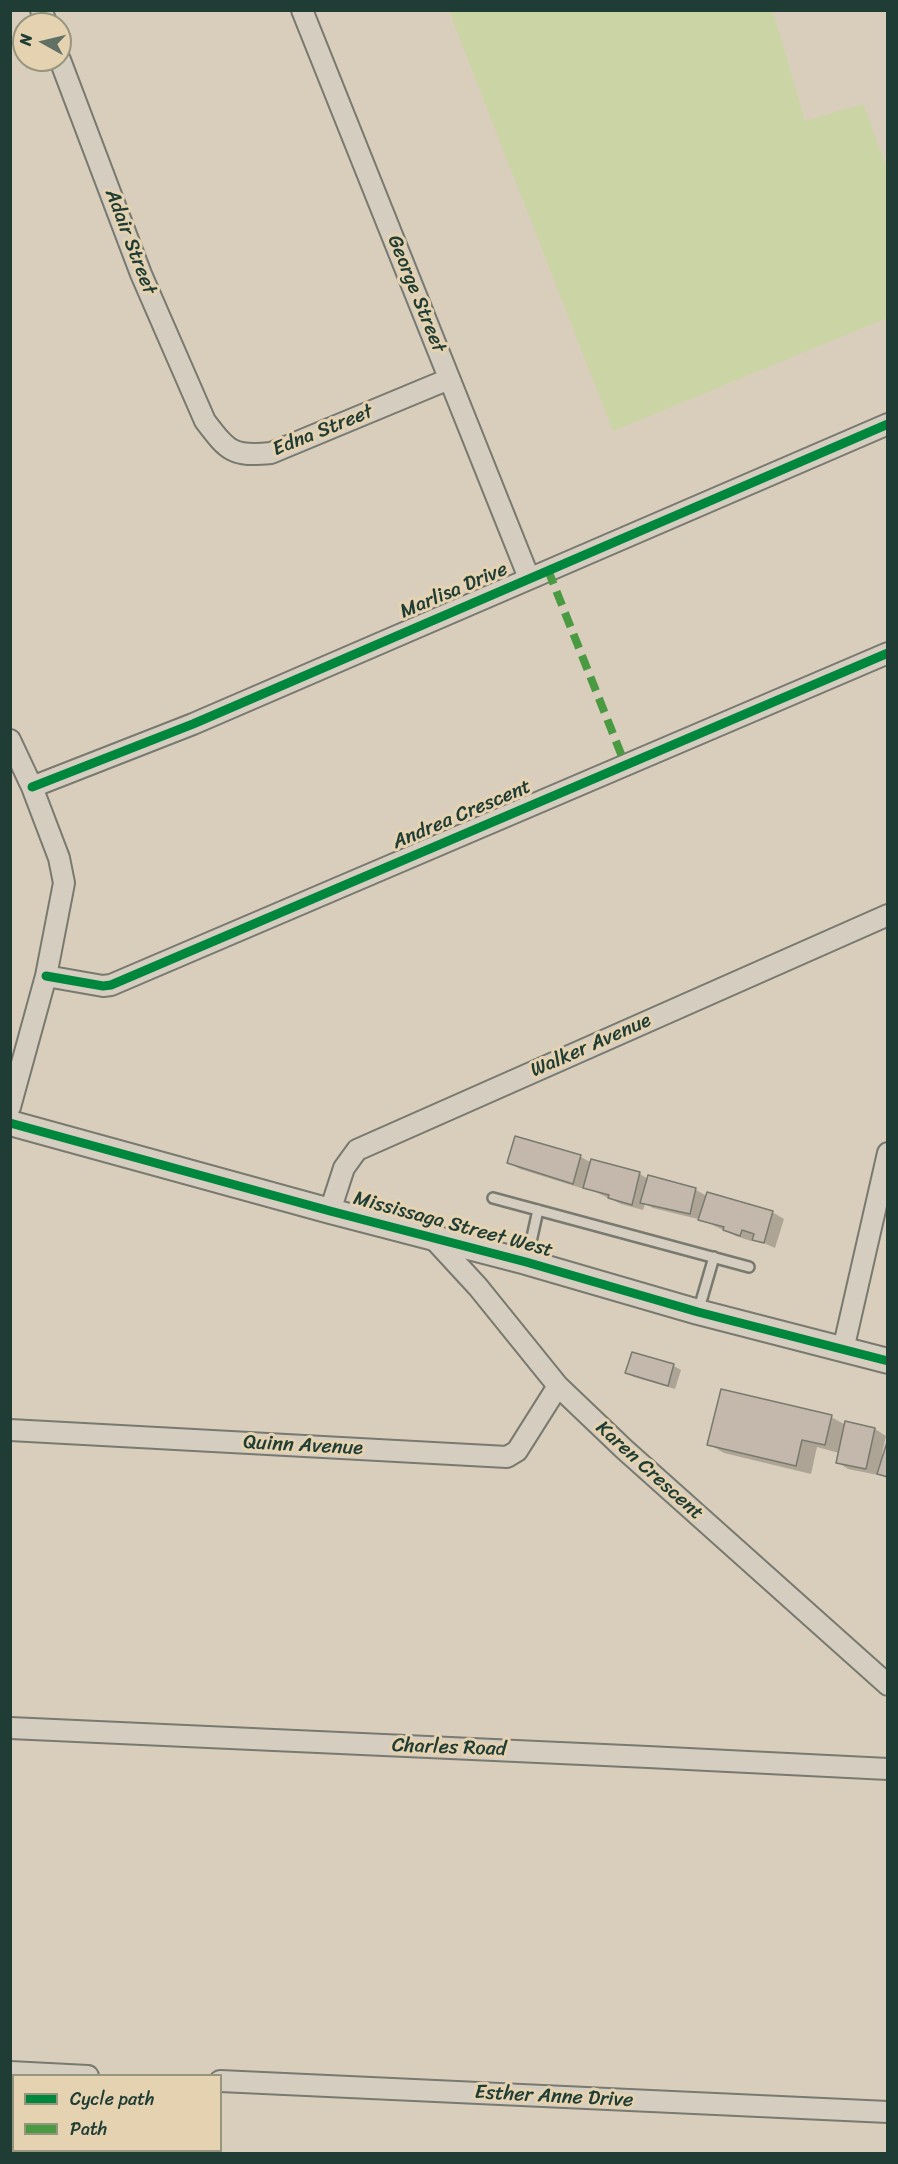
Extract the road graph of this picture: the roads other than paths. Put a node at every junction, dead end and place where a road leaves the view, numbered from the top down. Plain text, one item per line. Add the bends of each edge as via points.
1 (302, 10) edge
2 (65, 72) edge
3 (449, 378) junction
4 (205, 421) joint
5 (888, 424) edge
6 (529, 578) junction
7 (888, 653) edge
8 (10, 740) edge
9 (32, 787) junction
10 (888, 915) edge
11 (46, 976) junction
12 (10, 1107) edge
13 (10, 1123) edge
14 (888, 1153) edge
15 (493, 1198) dead end
16 (538, 1210) junction
17 (330, 1211) junction
18 (431, 1236) junction
19 (714, 1257) junction
20 (526, 1262) junction
21 (749, 1267) dead end
22 (698, 1312) junction
23 (843, 1350) junction
24 (888, 1361) edge
25 (558, 1386) junction
26 (10, 1431) edge
27 (888, 1686) edge
28 (10, 1728) edge
29 (888, 1769) edge
30 (10, 2072) edge
31 (49, 2074) edge
32 (222, 2082) edge
33 (888, 2112) edge

1 - 3 street, George Street
2 - 4 street, Adair Street via 141,274
3 - 4 street, Edna Street via 271,453 232,452
3 - 6 street, George Street
5 - 6 street, Marlisa Drive
6 - 9 street, Marlisa Drive via 193,724
7 - 11 street, Andrea Crescent via 111,985
8 - 9 street
9 - 11 street via 59,858 64,883
10 - 17 street, Walker Avenue via 357,1150 344,1167
11 - 12 street
13 - 17 street, Mississaga Street West
14 - 23 street
15 - 16 lane
16 - 19 lane
16 - 20 lane
17 - 18 street, Mississaga Street West
18 - 20 street, Mississaga Street West
18 - 25 street, Karen Crescent
19 - 21 lane
19 - 22 lane
20 - 22 street, Mississaga Street West
22 - 23 street, Mississaga Street West
23 - 24 street, Mississaga Street West
25 - 26 street, Quinn Avenue via 517,1451 507,1458
25 - 27 street, Karen Crescent
28 - 29 street, Charles Road
30 - 31 street
32 - 33 street, Esther Anne Drive

